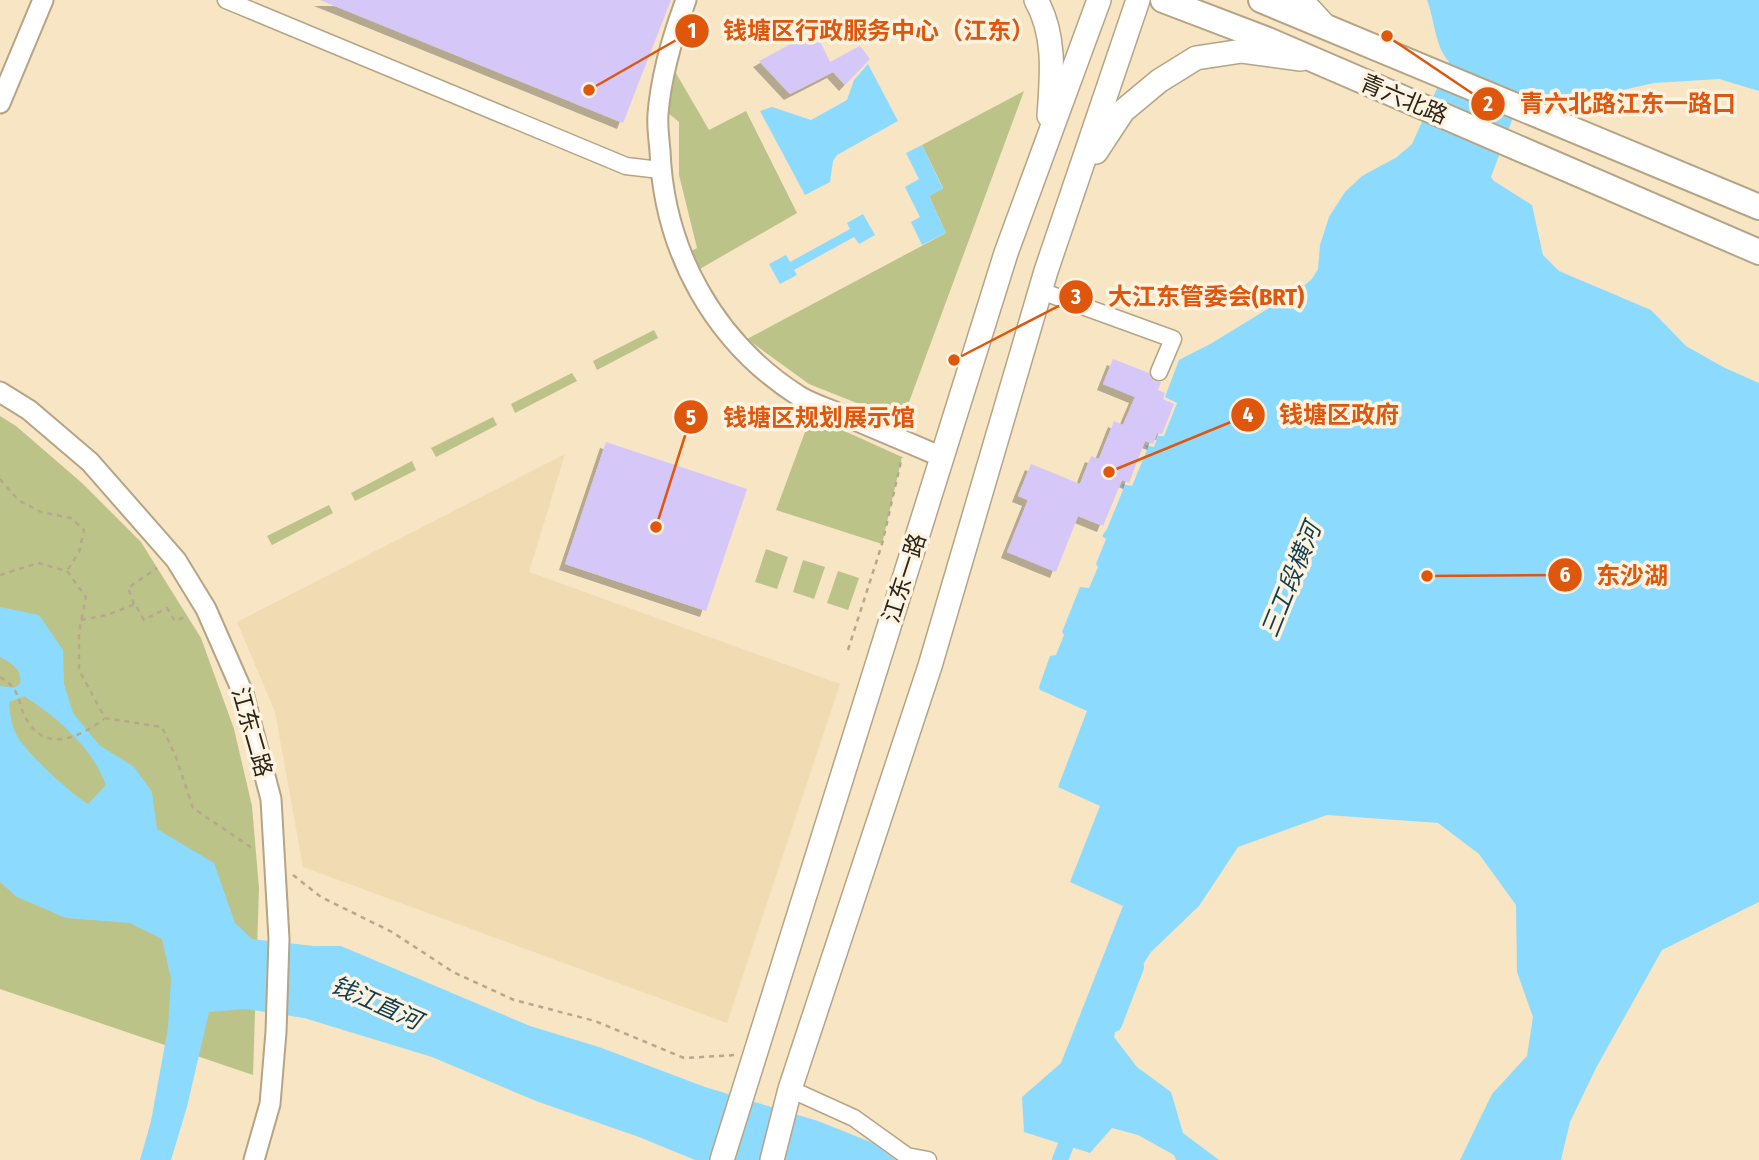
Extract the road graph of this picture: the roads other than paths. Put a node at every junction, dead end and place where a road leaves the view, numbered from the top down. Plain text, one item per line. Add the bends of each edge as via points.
1 (43, 0) edge
2 (226, 0) edge
3 (686, 0) edge
4 (1036, 0) edge
5 (1099, 0) edge
6 (1138, 0) edge
7 (1163, 0) edge
8 (1261, 0) edge
9 (1301, 0) edge
10 (1326, 27) junction
11 (1314, 60) junction
12 (0, 103) edge
13 (1048, 141) junction
14 (660, 170) junction
15 (1078, 177) junction
16 (1759, 207) edge
17 (1759, 252) edge
18 (1041, 291) junction
19 (1160, 372) dead end
20 (0, 392) edge
21 (942, 457) junction
22 (788, 1098) junction
23 (254, 1160) edge
24 (722, 1160) edge
25 (772, 1160) edge
26 (928, 1160) edge

1 - 12 street
2 - 14 street via 626,166
3 - 14 street via 674,32 658,114
4 - 13 main road via 1045,16 1052,62
5 - 13 main road, 江东一路
6 - 15 main road
7 - 11 main road, 青六北路
8 - 10 main road, 青六北路
9 - 10 main road
10 - 16 main road, 青六北路
11 - 15 main road via 1242,51 1196,58 1158,81 1123,111
11 - 17 main road, 青六北路
13 - 21 main road, 江东一路 via 1006,253
14 - 21 street via 670,224 689,275 737,344 801,397
15 - 18 main road
18 - 19 street via 1176,333
18 - 22 main road via 930,666
20 - 23 street, 江东二路 via 29,410 90,462 176,560 206,609 243,693 271,799 279,939 270,1104
21 - 24 main road, 江东一路
22 - 25 main road
22 - 26 street via 854,1118 907,1156

